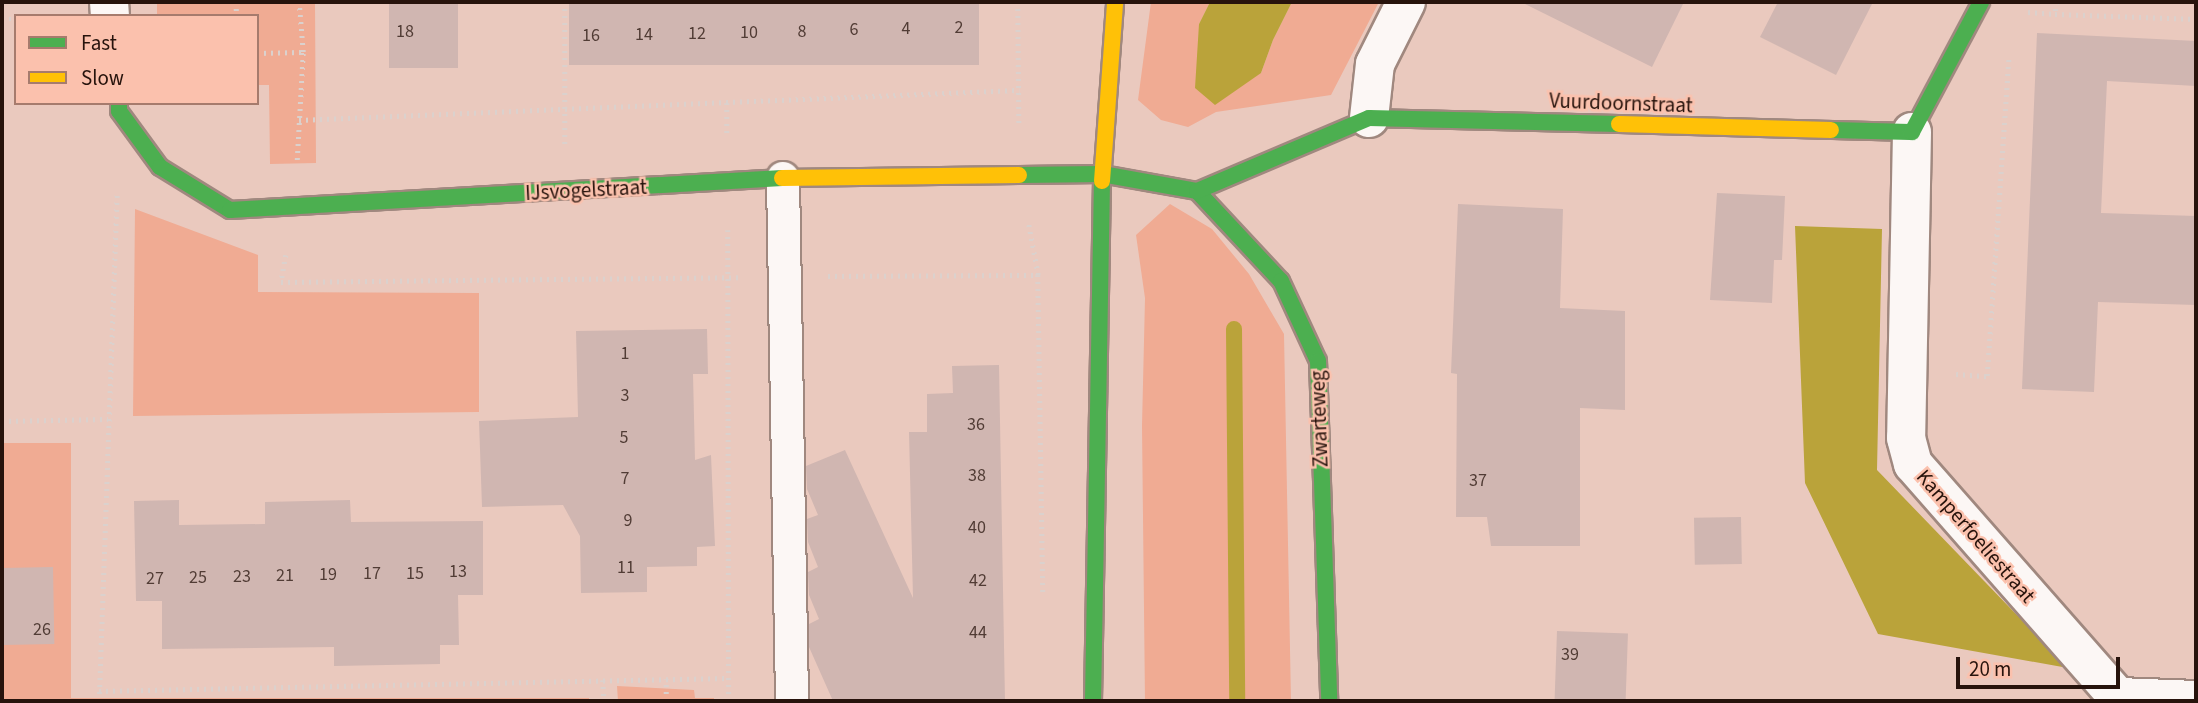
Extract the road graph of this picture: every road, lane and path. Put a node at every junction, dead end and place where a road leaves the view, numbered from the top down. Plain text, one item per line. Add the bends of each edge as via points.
1 (299, 2) edge
2 (565, 2) edge
3 (1018, 2) edge
4 (1115, 2) edge
5 (1406, 2) edge
6 (1981, 2) edge
7 (2057, 2) edge
8 (2196, 19) edge
9 (2009, 51) dead end
10 (303, 52) junction
11 (259, 53) edge
12 (1019, 90) junction
13 (119, 107) edge
14 (565, 109) junction
15 (1368, 118) junction
16 (299, 120) junction
17 (1912, 132) junction
18 (1102, 174) junction
19 (1020, 175) junction
20 (783, 178) junction
21 (727, 183) junction
22 (1197, 191) junction
23 (566, 192) junction
24 (295, 206) junction
25 (1038, 275) junction
26 (785, 276) junction
27 (728, 277) junction
28 (1908, 370) junction
29 (108, 419) junction
30 (2, 421) edge
31 (1043, 605) dead end
32 (729, 678) junction
33 (666, 679) junction
34 (603, 680) junction
35 (99, 691) junction
36 (2118, 699) edge
37 (2196, 700) edge
38 (99, 701) edge
39 (604, 701) edge
40 (666, 701) edge
41 (729, 701) edge
42 (792, 701) edge
43 (1093, 701) edge
44 (1329, 701) edge

1 - 10 path
2 - 14 path
3 - 12 path
4 - 18 street
5 - 15 street via 1375,64
6 - 17 street
7 - 8 path via 2055,14
9 - 28 path via 1987,376
10 - 11 path
10 - 16 path
12 - 14 path
12 - 19 path
13 - 24 street, IJsvogelstraat via 160,167 230,210
13 - 29 path
14 - 16 path
14 - 23 path
15 - 17 street, Vuurdoornstraat
15 - 22 street, Vuurdoornstraat
16 - 24 path
17 - 28 street, Kamperfoeliestraat
18 - 19 street, IJsvogelstraat
18 - 22 street
18 - 43 street
19 - 20 street, IJsvogelstraat
19 - 25 path
20 - 21 street, IJsvogelstraat
20 - 26 lane
21 - 23 street, IJsvogelstraat
21 - 27 path
22 - 44 street, Zwarteweg via 1281,281 1318,361
23 - 24 street, IJsvogelstraat
24 - 27 path via 281,282
25 - 26 path
25 - 31 path
26 - 27 path
26 - 42 lane
27 - 32 path
28 - 36 street, Kamperfoeliestraat via 1906,438 1913,464
29 - 30 path
29 - 35 path
32 - 33 path
32 - 41 path
33 - 34 path
33 - 40 path
34 - 35 path
34 - 39 path
35 - 38 path
36 - 37 street

